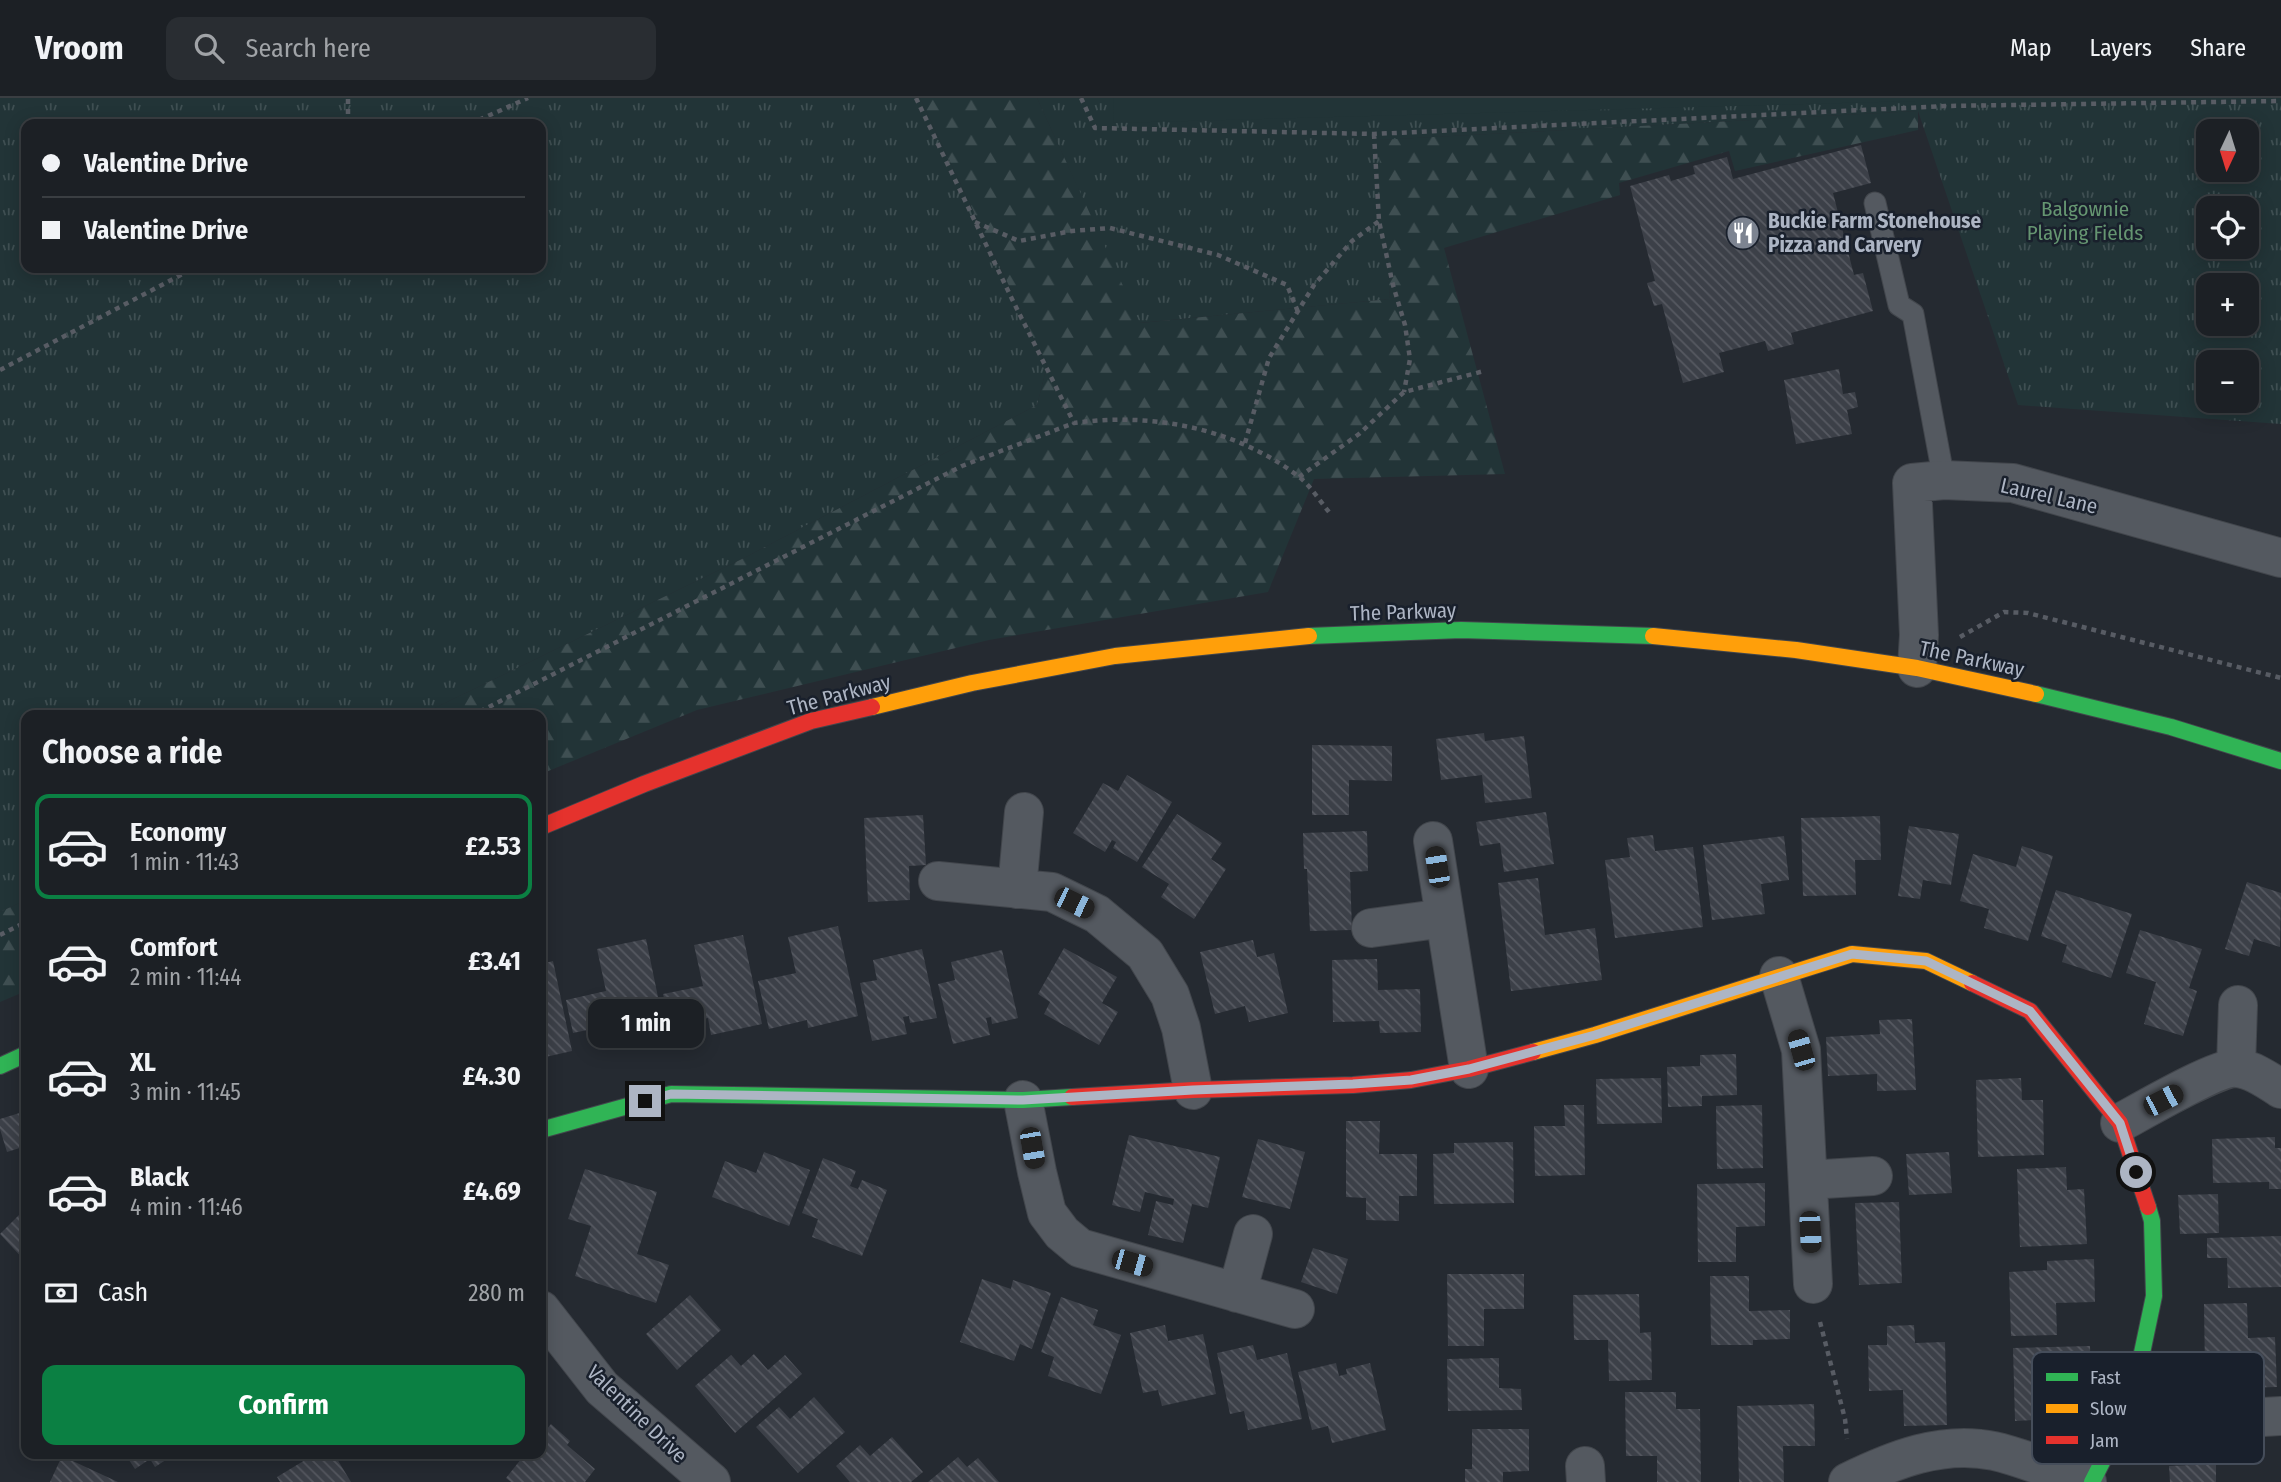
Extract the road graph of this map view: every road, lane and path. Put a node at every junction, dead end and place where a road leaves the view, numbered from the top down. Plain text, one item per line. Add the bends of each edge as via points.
1 (348, 98) edge
2 (528, 98) edge
3 (916, 98) edge
4 (1081, 98) edge
5 (2281, 101) edge
6 (348, 119) edge
7 (481, 119) edge
8 (1374, 134) junction
9 (1875, 204) dead end
10 (1380, 221) junction
11 (975, 222) junction
12 (184, 273) edge
13 (1298, 312) junction
14 (0, 370) edge
15 (1484, 370) dead end
16 (1404, 392) junction
17 (1074, 423) junction
18 (1245, 443) junction
19 (1299, 477) junction
20 (1944, 480) junction
21 (1329, 512) dead end
22 (2281, 558) edge
23 (1918, 651) junction
24 (2281, 678) edge
25 (483, 710) edge
26 (2281, 761) edge
27 (1024, 812) dead end
28 (546, 825) edge
29 (1433, 841) dead end
30 (939, 881) dead end
31 (1017, 889) junction
32 (1445, 918) junction
33 (21, 924) edge
34 (1371, 928) dead end
35 (0, 935) edge
36 (1779, 976) junction
37 (2238, 1004) dead end
38 (21, 1056) edge
39 (0, 1066) edge
40 (2236, 1067) junction
41 (1469, 1069) junction
42 (2281, 1089) edge
43 (1193, 1090) junction
44 (1023, 1100) junction
45 (2120, 1123) junction
46 (546, 1129) edge
47 (1872, 1176) dead end
48 (1808, 1180) junction
49 (1253, 1234) dead end
50 (1813, 1284) joint
51 (1237, 1293) junction
52 (1295, 1309) dead end
53 (546, 1316) edge
54 (2142, 1352) edge
55 (2032, 1463) edge
56 (2034, 1464) edge
57 (2100, 1464) edge
58 (1847, 1465) edge
59 (711, 1482) edge
60 (2090, 1482) edge

1 - 6 path
2 - 7 path
3 - 11 path
4 - 8 path via 1095,128
5 - 8 path via 1945,106
8 - 10 path
9 - 20 lane via 1899,305 1913,314
10 - 13 path via 1352,241 1314,285
10 - 16 path via 1410,359
11 - 13 path via 1019,241 1110,228 1218,255 1287,285
11 - 17 path
12 - 14 path
13 - 18 path via 1269,358
15 - 16 path
16 - 19 path via 1359,434
17 - 18 path via 1105,419 1158,422 1199,428
17 - 25 path via 962,466
18 - 19 path
19 - 21 path
20 - 22 street, Laurel Lane via 2013,483
20 - 23 street, Laurel Lane via 1912,483
23 - 24 path via 1953,641 2004,612 2028,613
23 - 26 street, The Parkway
23 - 28 street, The Parkway via 1796,650 1634,634 1461,630 1294,637 1115,656 811,721
27 - 31 street
29 - 32 street
30 - 31 street
31 - 43 street via 1052,892 1097,914 1145,954 1170,995
32 - 34 street
32 - 41 street
33 - 35 path
36 - 41 street via 1595,1035
36 - 45 street via 1852,954 1926,961 2030,1011
36 - 48 street via 1801,1050
37 - 40 street
38 - 39 street
40 - 42 street
40 - 45 street via 2211,1074
41 - 43 street via 1411,1080
43 - 44 street
44 - 46 street via 671,1094
44 - 51 street via 1047,1213 1062,1233 1080,1248
45 - 54 street via 2152,1221 2154,1296
47 - 48 street
48 - 50 street
49 - 51 street
50 - 58 path via 1845,1419
51 - 52 street
53 - 59 street, Valentine Drive via 602,1388
55 - 58 street via 1964,1447 1931,1450 1883,1465
56 - 60 street
57 - 60 street

